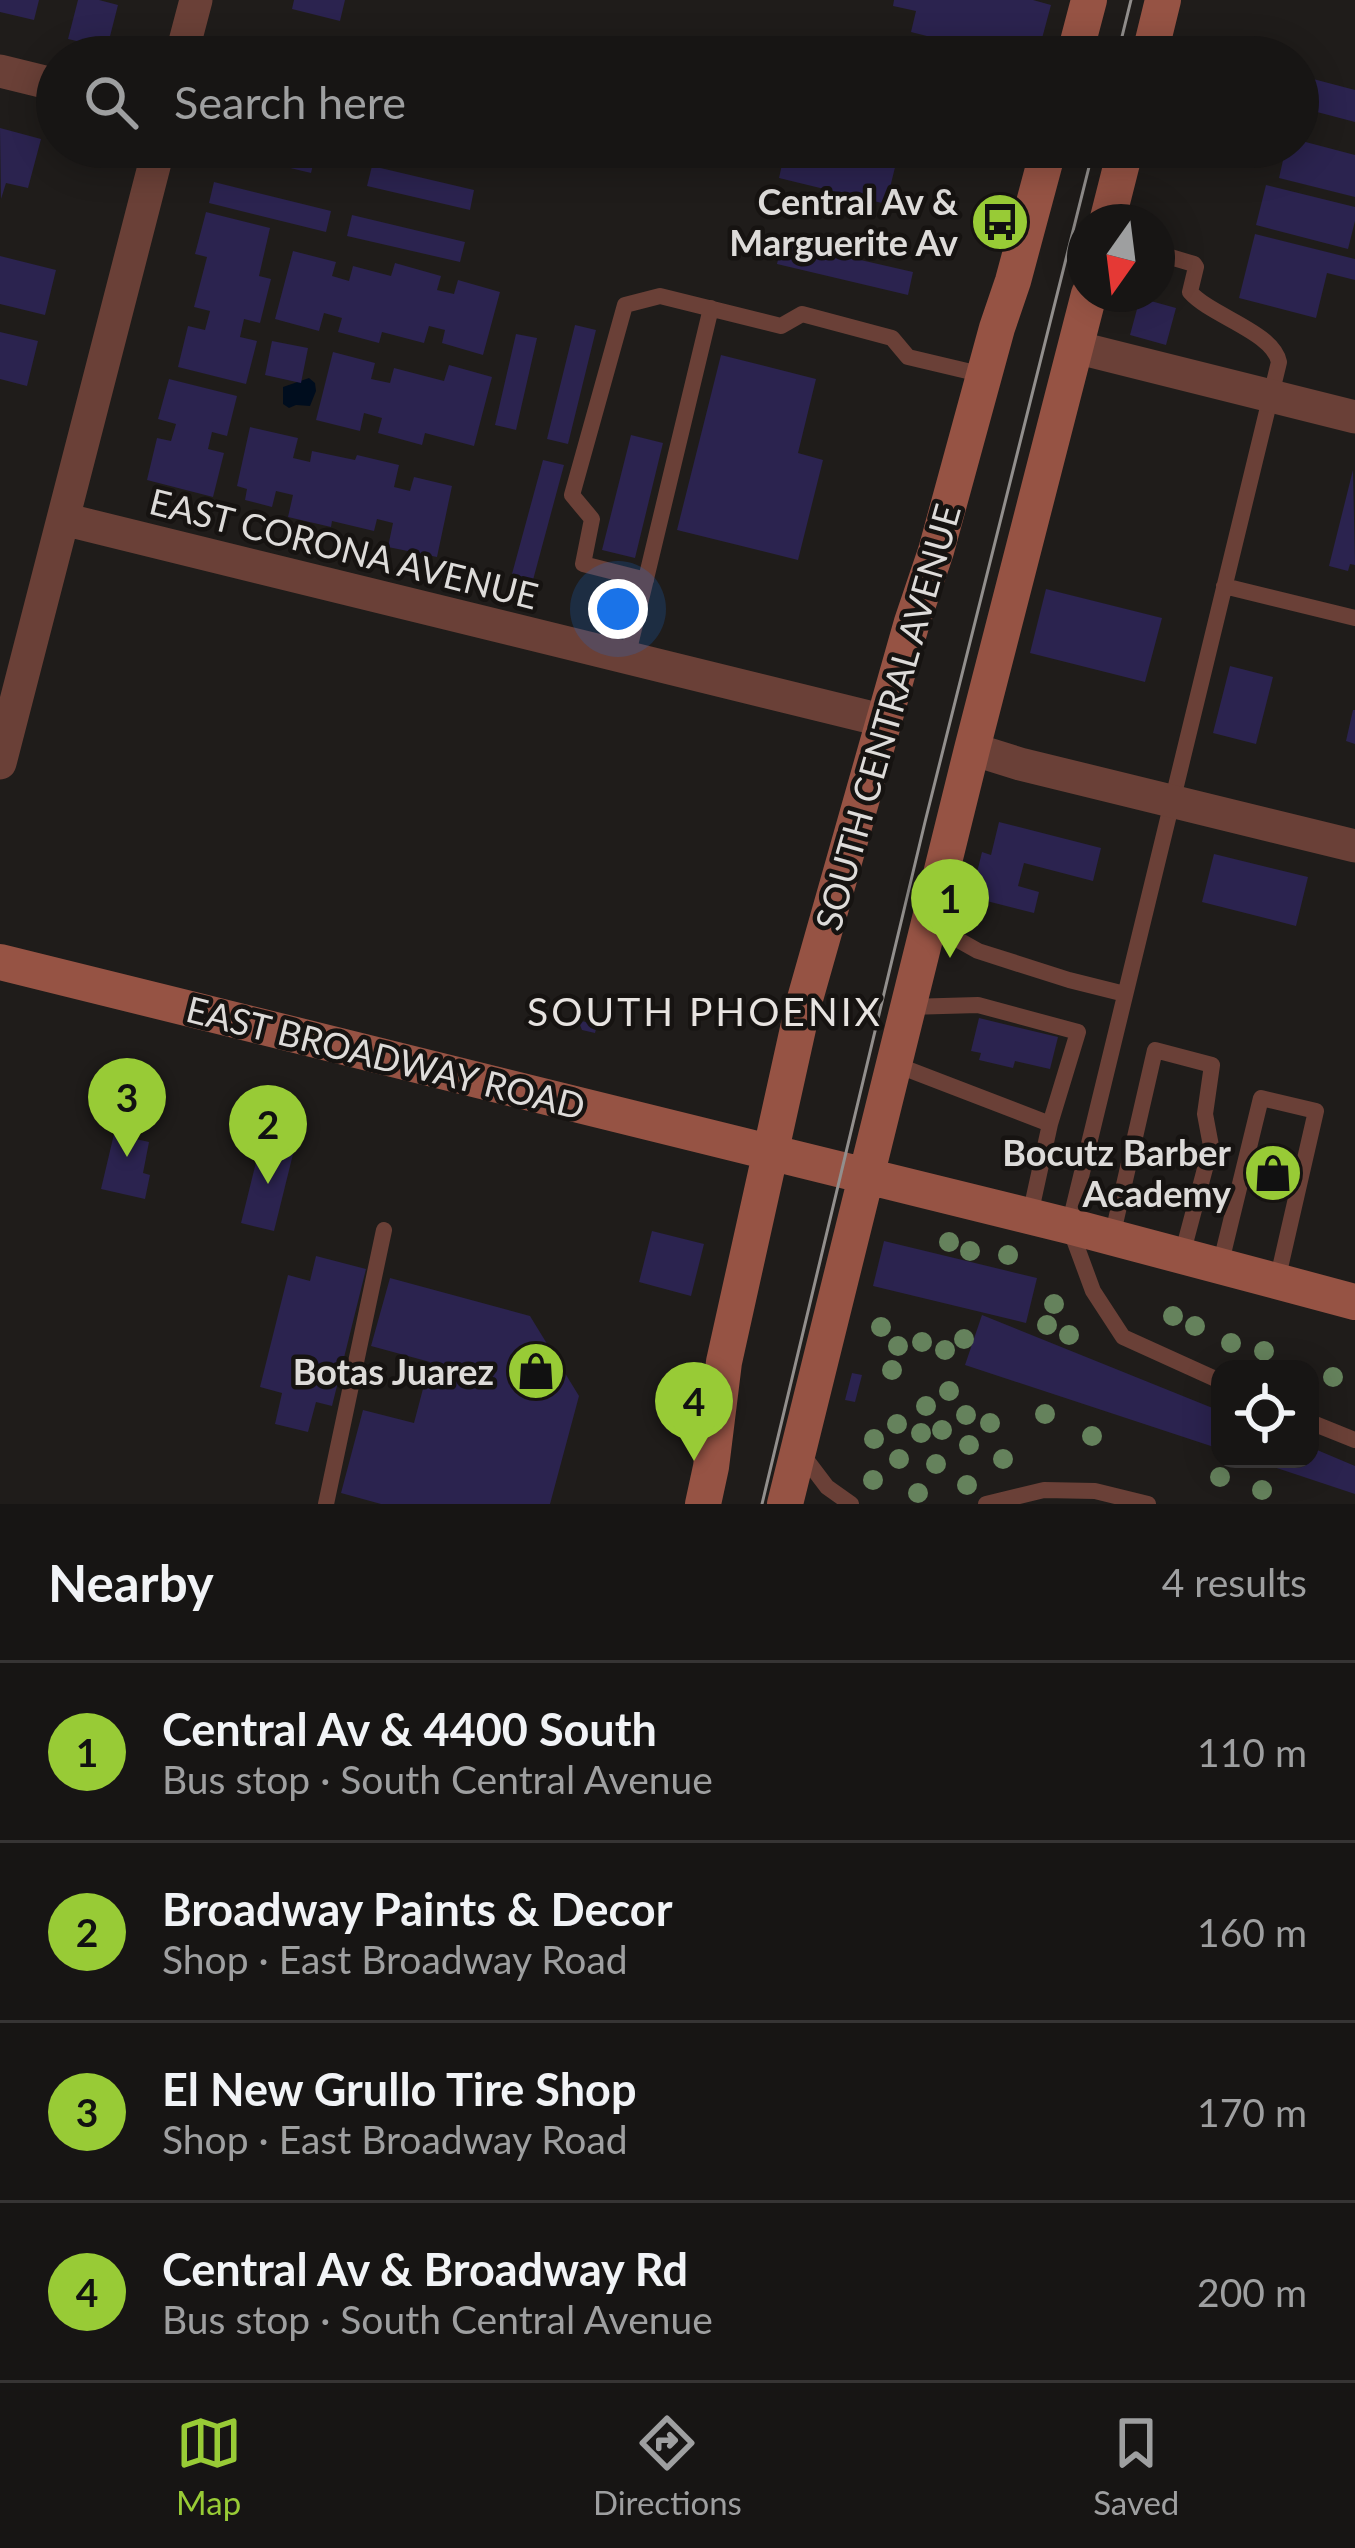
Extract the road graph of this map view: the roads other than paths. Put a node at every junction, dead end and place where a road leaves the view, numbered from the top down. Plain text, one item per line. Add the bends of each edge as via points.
1 (196, 0) edge
2 (1089, 0) edge
3 (1163, 0) edge
4 (187, 36) edge
5 (1080, 36) edge
6 (1154, 36) edge
7 (0, 71) edge
8 (36, 80) edge
9 (154, 168) edge
10 (1043, 168) edge
11 (1121, 168) edge
12 (1112, 204) edge
13 (1175, 258) edge
14 (711, 308) junction
15 (1085, 312) edge
16 (1076, 347) junction
17 (985, 376) junction
18 (1270, 396) junction
19 (1355, 417) edge
20 (63, 519) junction
21 (646, 580) junction
22 (1223, 586) junction
23 (1355, 618) edge
24 (627, 658) junction
25 (884, 724) junction
26 (972, 749) junction
27 (0, 763) edge
28 (1173, 800) junction
29 (1355, 846) edge
30 (929, 924) junction
31 (0, 962) edge
32 (1125, 994) junction
33 (908, 1007) junction
34 (894, 1064) junction
35 (1050, 1124) junction
36 (772, 1153) junction
37 (867, 1176) junction
38 (1030, 1216) junction
39 (1069, 1226) junction
40 (384, 1230) dead end
41 (1112, 1237) junction
42 (1182, 1256) junction
43 (1220, 1266) junction
44 (1277, 1281) junction
45 (1355, 1302) edge
46 (1211, 1377) edge
47 (1319, 1426) edge
48 (1355, 1440) edge
49 (798, 1449) junction
50 (326, 1504) edge
51 (703, 1504) edge
52 (785, 1504) edge
53 (851, 1504) edge
54 (986, 1504) edge
55 (1148, 1504) edge

1 - 4 street
2 - 5 main road
3 - 6 main road
7 - 8 street
9 - 20 street
10 - 17 main road, SOUTH CENTRAL AVENUE
11 - 12 main road
13 - 18 lane via 1196,267 1190,292 1197,301 1274,348 1279,362
14 - 17 lane via 781,326 802,314 892,338 908,358
14 - 21 lane
14 - 21 lane via 660,296 625,305 572,495 592,519 583,564
15 - 16 main road
16 - 18 street
16 - 26 main road
17 - 25 main road, SOUTH CENTRAL AVENUE
18 - 19 street
18 - 22 lane
20 - 24 street, EAST CORONA AVENUE
20 - 27 street
21 - 24 lane
22 - 23 lane
22 - 28 lane
24 - 25 street, EAST CORONA AVENUE
25 - 36 main road, SOUTH CENTRAL AVENUE via 803,1006
26 - 28 street
26 - 30 main road
28 - 29 street
28 - 32 lane
30 - 32 lane via 978,951
30 - 33 main road
31 - 36 main road, EAST BROADWAY ROAD
32 - 39 lane
33 - 34 main road
33 - 35 lane via 978,1005 1078,1031
34 - 35 lane
34 - 37 main road
35 - 38 lane
36 - 37 main road, EAST BROADWAY ROAD
36 - 51 main road, SOUTH CENTRAL AVENUE via 724,1362
37 - 38 main road, EAST BROADWAY ROAD
37 - 49 main road
38 - 39 main road, EAST BROADWAY ROAD
39 - 41 main road, EAST BROADWAY ROAD
39 - 46 lane via 1093,1291 1123,1337
40 - 50 lane
41 - 42 main road, EAST BROADWAY ROAD
41 - 42 lane via 1155,1050 1213,1064 1205,1114 1211,1146
42 - 43 main road, EAST BROADWAY ROAD
43 - 44 main road, EAST BROADWAY ROAD
43 - 44 lane via 1261,1098 1316,1112
44 - 45 main road, EAST BROADWAY ROAD
47 - 48 lane
49 - 52 main road
49 - 53 lane
54 - 55 lane via 1044,1490

